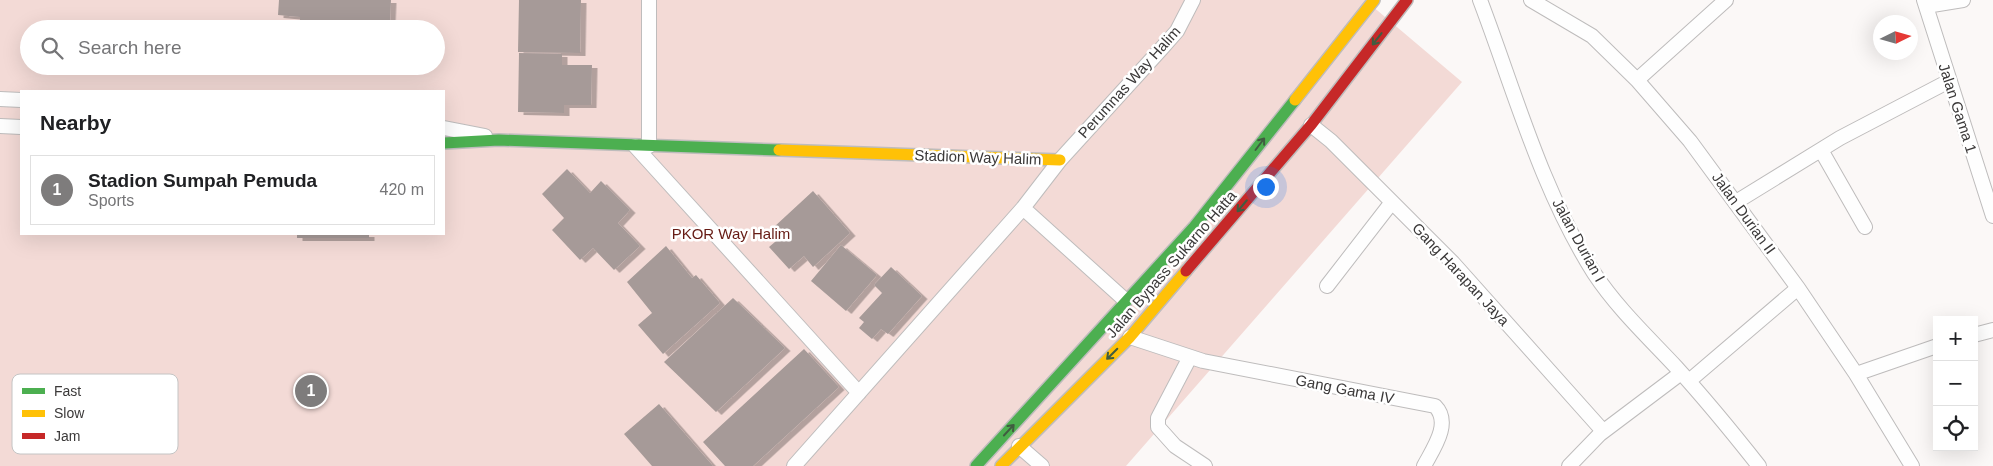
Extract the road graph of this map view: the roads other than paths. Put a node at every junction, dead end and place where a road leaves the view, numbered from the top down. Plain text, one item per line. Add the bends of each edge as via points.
1 (649, 0) edge
2 (1193, 0) edge
3 (1374, 0) edge
4 (1407, 0) edge
5 (1480, 0) edge
6 (1531, 0) edge
7 (1726, 0) edge
8 (1963, 0) edge
9 (1925, 3) edge
10 (1637, 80) junction
11 (1949, 81) junction
12 (0, 99) edge
13 (20, 100) edge
14 (1311, 125) junction
15 (0, 126) edge
16 (20, 127) edge
17 (445, 128) edge
18 (499, 140) junction
19 (445, 143) edge
20 (642, 146) junction
21 (1821, 150) junction
22 (1060, 160) junction
23 (1392, 202) junction
24 (1736, 202) junction
25 (1023, 208) junction
26 (1993, 216) edge
27 (1865, 227) dead end
28 (1327, 286) dead end
29 (1798, 288) junction
30 (1125, 300) junction
31 (1993, 330) edge
32 (1978, 334) edge
33 (1130, 337) junction
34 (1933, 347) edge
35 (1190, 357) junction
36 (1856, 374) junction
37 (1685, 377) junction
38 (859, 393) junction
39 (1603, 431) junction
40 (1019, 446) junction
41 (1757, 465) edge
42 (794, 466) edge
43 (976, 466) edge
44 (1001, 466) edge
45 (1042, 466) edge
46 (1204, 466) edge
47 (1424, 466) edge
48 (1569, 466) edge
49 (1912, 466) edge

1 - 20 street
2 - 22 street, Perumnas Way Halim via 1189,12 1172,36
30 -> 3 main road, Jalan Bypass Sukarno Hatta via 1194,227
4 -> 14 main road, Jalan Bypass Sukarno Hatta
5 - 37 street, Jalan Durian I via 1535,153 1593,272 1608,294
6 - 10 street, Jalan Durian II via 1592,36
7 - 10 street
8 - 9 street
9 - 11 street, Jalan Gama 1
10 - 24 street, Jalan Durian II via 1690,141
11 - 21 street
11 - 26 street, Jalan Gama 1
12 - 13 street
14 - 23 street, Gang Harapan Jaya
14 -> 33 main road, Jalan Bypass Sukarno Hatta
15 - 16 street
17 - 18 street, Stadion Way Halim
18 - 19 main road, Stadion Way Halim
18 - 20 main road, Stadion Way Halim
20 - 22 main road, Stadion Way Halim
20 - 38 street
21 - 24 street
21 - 27 street
22 - 25 street, Stadion Way Halim
23 - 28 street
23 - 39 street, Gang Harapan Jaya via 1453,263
24 - 29 street, Jalan Durian II
25 - 30 street
25 - 38 street, Stadion Way Halim
29 - 36 street, Jalan Durian II
29 - 37 street
43 -> 30 main road, Jalan Bypass Sukarno Hatta
31 - 32 street
33 - 35 street, Gang Gama IV
33 -> 40 main road, Jalan Bypass Sukarno Hatta
34 - 36 street
35 - 46 street via 1158,418 1158,427 1175,446
35 - 47 street, Gang Gama IV via 1435,406 1442,415 1443,423
36 - 49 street, Jalan Durian II
37 - 39 street
37 - 41 street, Jalan Durian I
38 - 42 street, Stadion Way Halim
39 - 48 street
40 - 44 main road, Jalan Bypass Sukarno Hatta
40 - 45 street

